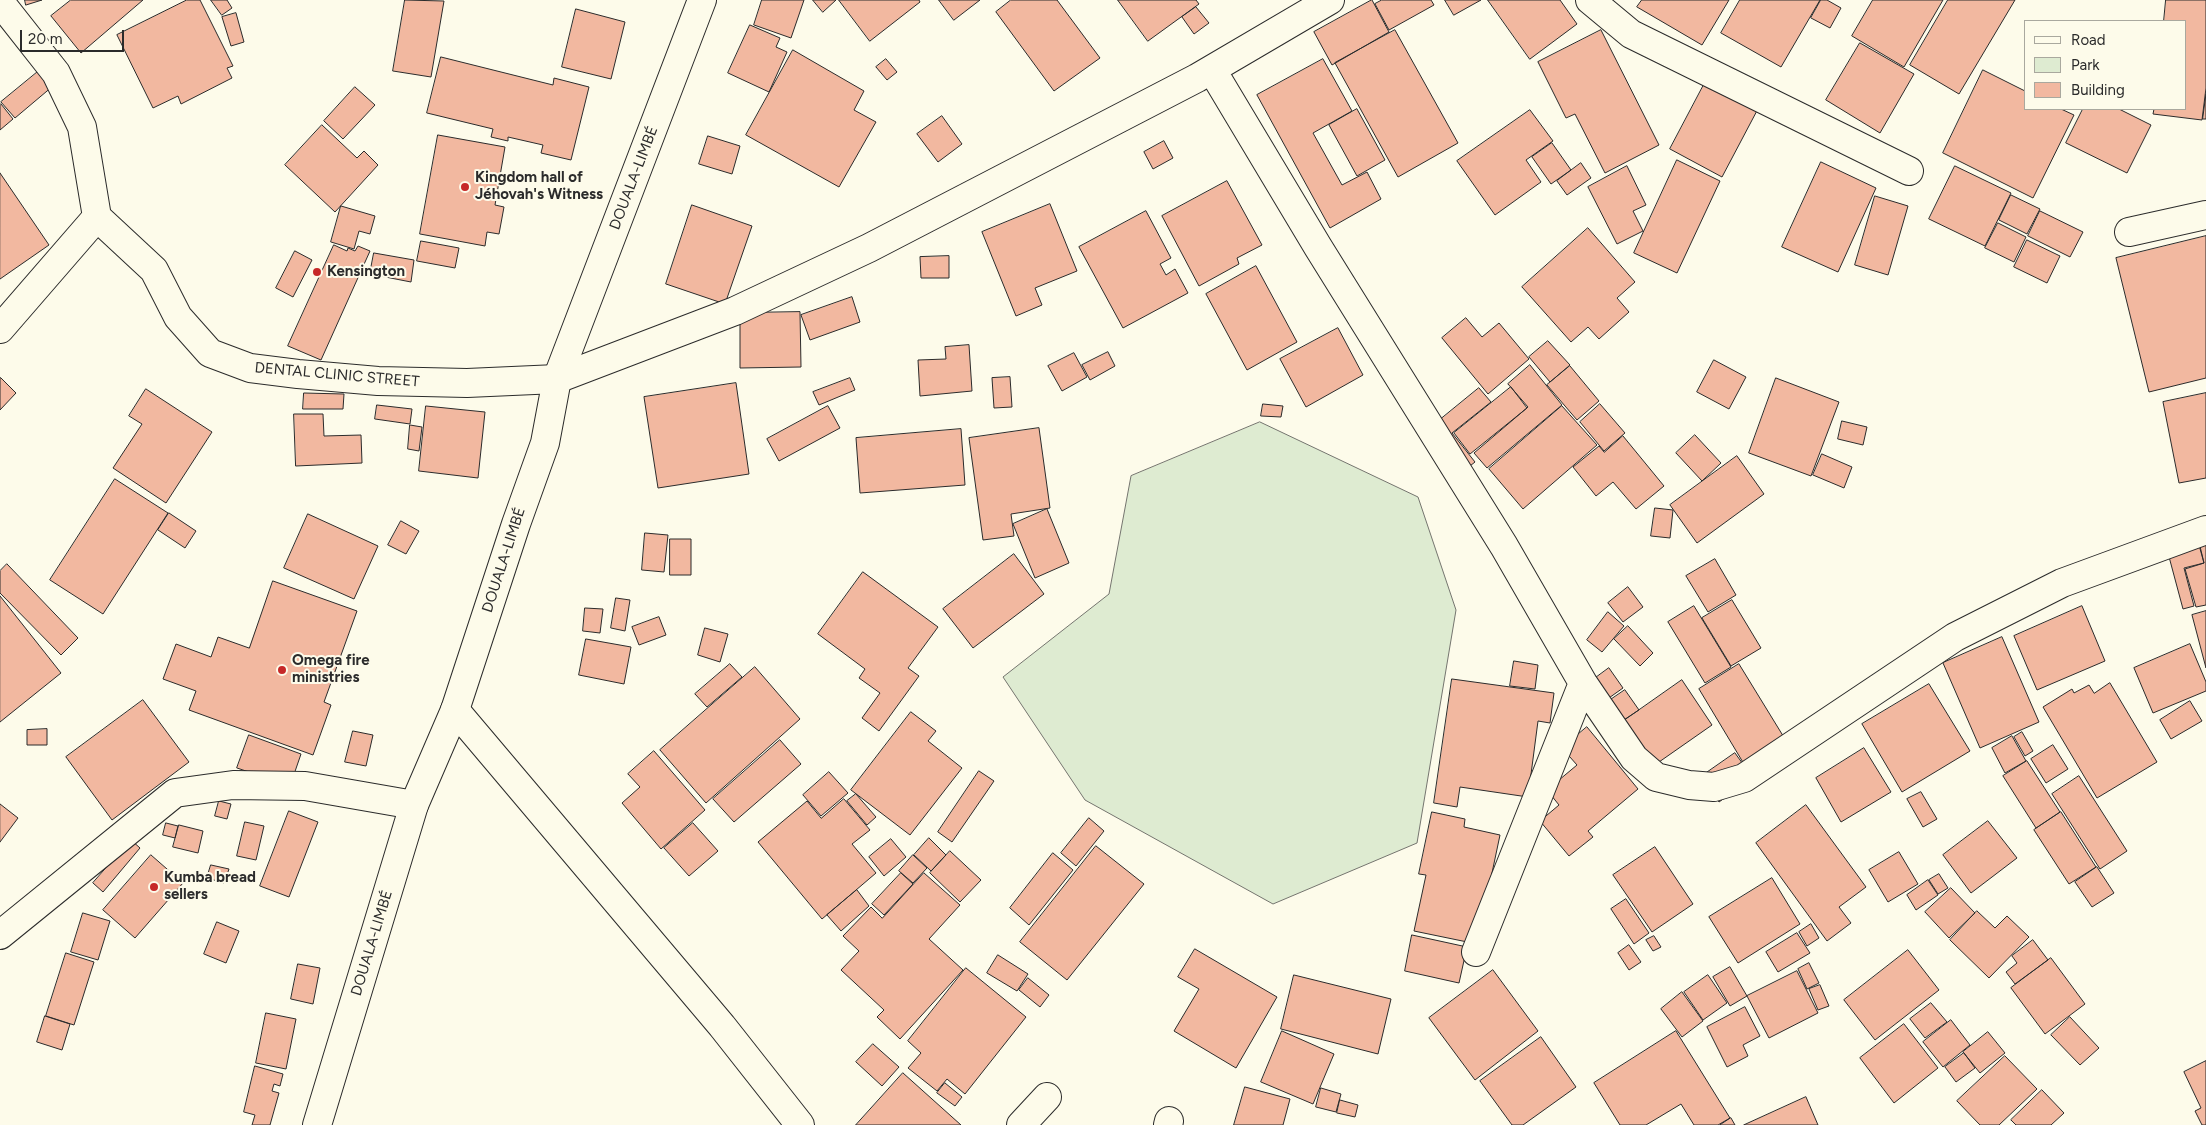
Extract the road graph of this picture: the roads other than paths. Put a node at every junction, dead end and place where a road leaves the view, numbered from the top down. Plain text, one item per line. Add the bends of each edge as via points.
1 (702, 0) edge
2 (1330, 0) edge
3 (1590, 0) edge
4 (0, 2) edge
5 (1212, 70) junction
6 (1909, 171) dead end
7 (2206, 215) edge
8 (96, 217) junction
9 (2129, 232) dead end
10 (0, 329) edge
11 (558, 379) junction
12 (2206, 530) edge
13 (1583, 683) junction
14 (455, 710) junction
15 (414, 805) junction
16 (0, 935) edge
17 (1476, 952) dead end
18 (1047, 1097) dead end
19 (317, 1125) edge
20 (800, 1125) edge
21 (1021, 1125) edge

1 - 11 main road, DOUALA-LIMBÉ
2 - 5 main road, DENTAL CLINIC STREET
3 - 6 main road via 1631,34
4 - 8 main road via 56,73 82,128
5 - 11 main road, DENTAL CLINIC STREET via 851,256 735,311
5 - 13 main road via 1504,546
7 - 9 main road
8 - 10 main road
8 - 11 main road, DENTAL CLINIC STREET via 154,270 178,317 210,353 250,368 378,381 467,383
11 - 14 main road, DOUALA-LIMBÉ via 545,443
12 - 13 main road via 2062,583 1954,637 1744,778 1714,787 1656,777 1634,758
13 - 17 main road
14 - 15 main road, DOUALA-LIMBÉ
14 - 20 main road via 722,1026
15 - 16 main road via 305,786 233,785 175,793
15 - 19 main road, DOUALA-LIMBÉ
18 - 21 main road

